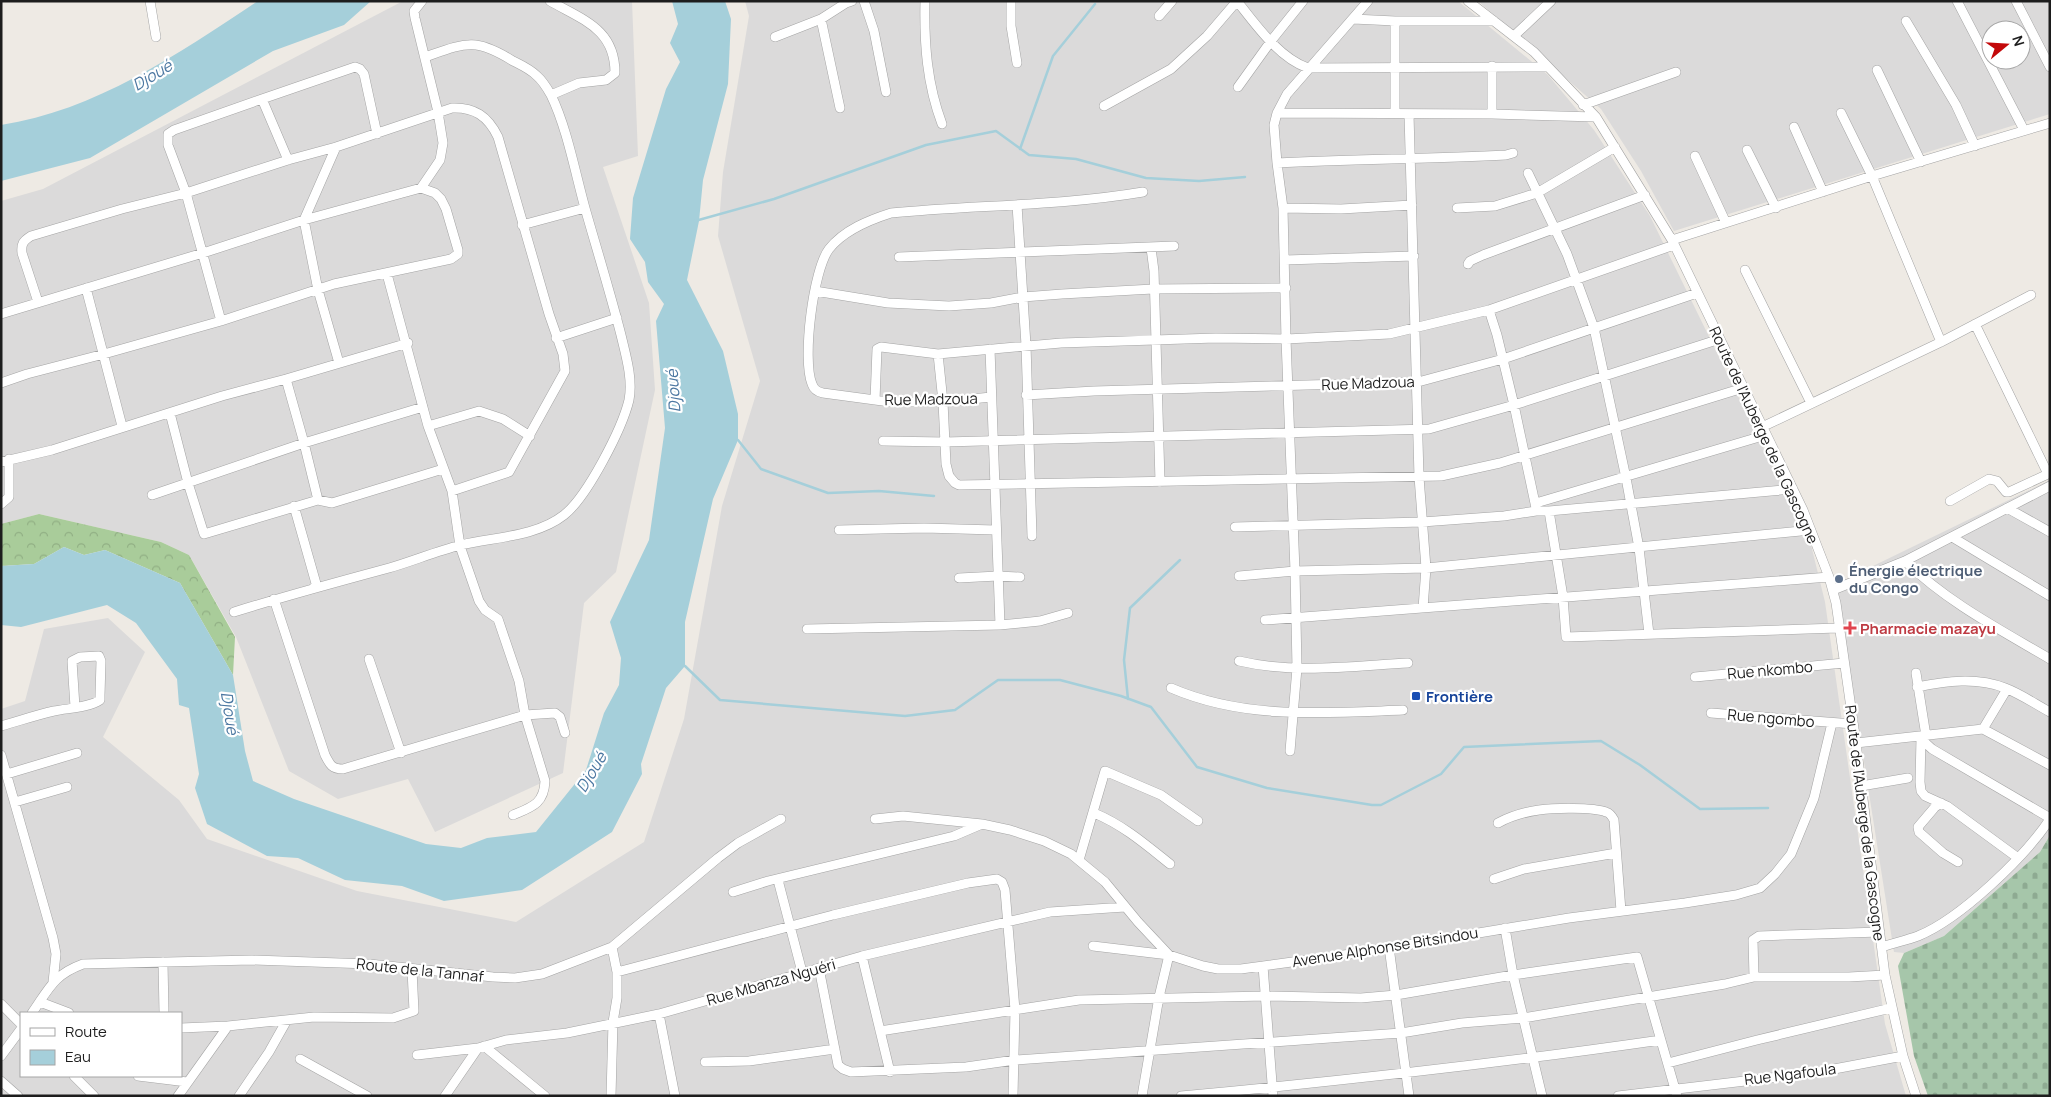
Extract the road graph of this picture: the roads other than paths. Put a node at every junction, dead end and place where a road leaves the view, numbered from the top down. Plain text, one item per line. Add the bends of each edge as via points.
1 (150, 1) edge
2 (422, 1) edge
3 (550, 1) edge
4 (852, 1) edge
5 (864, 1) edge
6 (925, 1) edge
7 (1011, 1) edge
8 (1172, 1) edge
9 (1237, 1) edge
10 (1303, 1) edge
11 (1368, 1) edge
12 (1468, 1) edge
13 (1486, 1) edge
14 (1551, 1) edge
15 (1957, 1) edge
16 (2016, 1) edge
17 (1479, 9) junction
18 (1159, 16) dead end
19 (821, 19) junction
20 (1353, 19) junction
21 (1395, 21) junction
22 (1494, 21) junction
23 (1906, 21) dead end
24 (1514, 36) junction
25 (775, 37) dead end
26 (156, 38) dead end
27 (1270, 40) junction
28 (425, 57) junction
29 (1017, 63) dead end
30 (1492, 66) junction
31 (1396, 67) junction
32 (1548, 67) junction
33 (2050, 67) edge
34 (1308, 68) junction
35 (1877, 70) dead end
36 (1676, 72) dead end
37 (1238, 87) dead end
38 (886, 92) dead end
39 (551, 95) junction
40 (262, 99) junction
41 (1583, 105) junction
42 (1104, 106) dead end
43 (840, 108) dead end
44 (438, 112) junction
45 (1277, 113) junction
46 (1395, 113) junction
47 (1841, 113) dead end
48 (1409, 114) junction
49 (1492, 114) junction
50 (1596, 117) junction
51 (2050, 123) edge
52 (942, 124) dead end
53 (1794, 127) dead end
54 (2024, 130) junction
55 (377, 134) junction
56 (1975, 146) junction
57 (336, 147) junction
58 (1615, 147) junction
59 (1747, 150) dead end
60 (1514, 153) dead end
61 (1695, 156) dead end
62 (1411, 159) junction
63 (288, 160) junction
64 (1921, 162) junction
65 (1277, 163) junction
66 (1528, 173) dead end
67 (1872, 176) junction
68 (421, 188) junction
69 (1143, 192) dead end
70 (1537, 192) junction
71 (1822, 192) junction
72 (186, 193) junction
73 (1645, 195) junction
74 (1017, 205) junction
75 (1412, 205) junction
76 (585, 208) junction
77 (1283, 208) junction
78 (1457, 208) dead end
79 (1776, 208) junction
80 (304, 220) junction
81 (1726, 223) junction
82 (522, 225) junction
83 (1554, 230) junction
84 (1673, 243) junction
85 (1174, 246) dead end
86 (1151, 248) junction
87 (1021, 252) junction
88 (203, 253) junction
89 (1414, 256) junction
90 (899, 257) dead end
91 (1285, 260) junction
92 (1468, 264) dead end
93 (1745, 270) dead end
94 (387, 274) junction
95 (1576, 278) junction
96 (86, 288) junction
97 (1286, 288) junction
98 (1153, 289) junction
99 (318, 290) junction
100 (815, 291) junction
101 (1697, 293) junction
102 (2031, 295) dead end
103 (1023, 297) junction
104 (38, 302) junction
105 (1489, 310) junction
106 (1, 314) edge
107 (616, 318) junction
108 (221, 321) junction
109 (1975, 324) junction
110 (1416, 327) junction
111 (1594, 328) junction
112 (556, 338) junction
113 (1286, 338) junction
114 (1154, 339) junction
115 (1720, 339) junction
116 (1941, 342) junction
117 (408, 343) junction
118 (1026, 345) junction
119 (990, 349) junction
120 (104, 354) junction
121 (938, 354) junction
122 (1503, 359) junction
123 (339, 363) junction
124 (1604, 376) junction
125 (286, 379) junction
126 (1418, 382) junction
127 (1, 383) edge
128 (1288, 386) junction
129 (1743, 388) junction
130 (1158, 389) junction
131 (1026, 395) junction
132 (991, 397) junction
133 (875, 400) junction
134 (943, 402) junction
135 (1811, 403) junction
136 (1514, 405) junction
137 (423, 407) junction
138 (170, 413) junction
139 (122, 426) junction
140 (428, 426) junction
141 (1615, 427) junction
142 (1418, 430) junction
143 (1764, 431) junction
144 (1290, 432) junction
145 (530, 436) junction
146 (1158, 437) junction
147 (1028, 439) junction
148 (993, 440) junction
149 (883, 441) dead end
150 (945, 442) junction
151 (304, 444) junction
152 (1524, 454) junction
153 (5, 460) edge
154 (443, 469) junction
155 (1420, 477) junction
156 (1290, 478) junction
157 (1626, 478) junction
158 (1160, 482) junction
159 (188, 483) junction
160 (1030, 484) junction
161 (994, 485) junction
162 (2050, 486) edge
163 (1793, 488) junction
164 (452, 492) junction
165 (152, 495) dead end
166 (318, 500) junction
167 (1950, 501) dead end
168 (1630, 503) junction
169 (1, 504) edge
170 (294, 506) junction
171 (1536, 507) junction
172 (2007, 508) junction
173 (1550, 511) junction
174 (1422, 522) junction
175 (1292, 525) junction
176 (1235, 527) dead end
177 (839, 530) dead end
178 (995, 530) junction
179 (1811, 530) junction
180 (2050, 532) edge
181 (1032, 536) dead end
182 (1952, 537) junction
183 (460, 546) junction
184 (1639, 548) junction
185 (1556, 556) junction
186 (1904, 561) junction
187 (1426, 568) junction
188 (1295, 571) junction
189 (998, 576) junction
190 (1240, 576) dead end
191 (1020, 577) dead end
192 (1830, 577) junction
193 (959, 578) dead end
194 (313, 588) junction
195 (1832, 590) junction
196 (1645, 591) junction
197 (2050, 596) edge
198 (1563, 597) junction
199 (274, 599) junction
200 (1423, 608) junction
201 (234, 612) dead end
202 (1068, 614) dead end
203 (1296, 618) junction
204 (1265, 620) dead end
205 (1000, 625) junction
206 (1838, 628) junction
207 (807, 629) dead end
208 (1649, 634) junction
209 (2050, 658) edge
210 (369, 659) dead end
211 (1239, 661) dead end
212 (1408, 663) dead end
213 (1844, 663) junction
214 (1297, 668) junction
215 (1916, 673) dead end
216 (1695, 677) dead end
217 (1917, 687) junction
218 (1171, 688) dead end
219 (2007, 688) junction
220 (75, 707) junction
221 (1403, 710) dead end
222 (2050, 712) edge
223 (1711, 713) dead end
224 (1294, 714) junction
225 (526, 715) junction
226 (1832, 723) junction
227 (1853, 724) junction
228 (1, 726) edge
229 (1983, 730) junction
230 (565, 733) dead end
231 (1922, 737) junction
232 (1856, 743) junction
233 (1290, 751) dead end
234 (77, 753) dead end
235 (401, 753) junction
236 (1, 755) edge
237 (2050, 766) edge
238 (7, 774) junction
239 (1908, 778) dead end
240 (1861, 786) junction
241 (67, 787) dead end
242 (15, 802) junction
243 (1941, 803) junction
244 (1094, 813) junction
245 (513, 815) dead end
246 (781, 819) dead end
247 (875, 819) dead end
248 (2050, 819) edge
249 (1198, 821) dead end
250 (1498, 823) dead end
251 (982, 824) junction
252 (1616, 853) junction
253 (2018, 858) junction
254 (1079, 860) junction
255 (1958, 862) dead end
256 (1170, 864) dead end
257 (1494, 879) dead end
258 (778, 880) junction
259 (733, 892) dead end
260 (1125, 907) junction
261 (1621, 911) junction
262 (1008, 921) junction
263 (791, 927) junction
264 (1505, 928) junction
265 (1880, 932) junction
266 (612, 946) junction
267 (1093, 946) dead end
268 (1389, 947) junction
269 (1882, 947) junction
270 (1169, 954) junction
271 (862, 956) junction
272 (163, 962) junction
273 (1263, 966) junction
274 (819, 968) junction
275 (412, 970) junction
276 (617, 972) junction
277 (802, 972) junction
278 (1886, 974) junction
279 (1514, 975) junction
280 (1754, 977) junction
281 (53, 982) junction
282 (1396, 995) junction
283 (1266, 996) junction
284 (1159, 997) junction
285 (1648, 997) junction
286 (40, 1002) junction
287 (1, 1004) edge
288 (1891, 1008) junction
289 (1014, 1010) junction
290 (33, 1012) edge
291 (66, 1012) edge
292 (164, 1012) edge
293 (659, 1014) junction
294 (1523, 1018) junction
295 (287, 1020) junction
296 (613, 1022) junction
297 (20, 1023) edge
298 (228, 1026) junction
299 (182, 1028) edge
300 (880, 1031) junction
301 (1401, 1032) junction
302 (20, 1033) edge
303 (1661, 1040) junction
304 (1268, 1042) junction
305 (481, 1047) junction
306 (835, 1049) junction
307 (1150, 1052) junction
308 (417, 1055) dead end
309 (1, 1056) edge
310 (1902, 1056) junction
311 (1533, 1058) junction
312 (300, 1059) dead end
313 (1014, 1060) junction
314 (705, 1062) dead end
315 (1668, 1063) junction
316 (890, 1072) junction
317 (1406, 1072) junction
318 (75, 1077) edge
319 (146, 1077) edge
320 (1, 1081) edge
321 (187, 1082) junction
322 (1273, 1091) edge
323 (1676, 1092) edge
324 (18, 1096) edge
325 (94, 1096) edge
326 (178, 1096) edge
327 (239, 1096) edge
328 (367, 1096) edge
329 (445, 1096) edge
330 (545, 1096) edge
331 (611, 1096) edge
332 (675, 1096) edge
333 (1013, 1096) edge
334 (1142, 1096) edge
335 (1181, 1096) edge
336 (1409, 1096) edge
337 (1542, 1096) edge
338 (1618, 1096) edge
339 (1916, 1096) edge

1 - 26 street
2 - 28 street via 414,11 414,18
3 - 39 street via 596,27 606,39 615,60 615,73 606,80 579,83
4 - 19 street
5 - 38 street via 874,31
6 - 52 street via 928,73
7 - 29 street
8 - 18 street
9 - 27 street
9 - 42 street via 1207,36 1171,69
10 - 27 street
11 - 20 street
12 - 17 street, Route de l'Auberge de la Gascogne
13 - 17 street
14 - 24 street
15 - 54 street
16 - 33 street
17 - 22 street, Route de l'Auberge de la Gascogne
19 - 25 street
19 - 43 street
20 - 21 street
20 - 34 street
21 - 22 street
21 - 31 street
22 - 24 street, Route de l'Auberge de la Gascogne
23 - 56 street via 1956,105
24 - 32 street, Route de l'Auberge de la Gascogne
27 - 34 street via 1298,65
27 - 37 street
28 - 39 street via 455,46 482,44 535,74
28 - 44 street
30 - 31 street
30 - 32 street
30 - 49 street
31 - 34 street
31 - 46 street
32 - 41 street, Route de l'Auberge de la Gascogne
34 - 45 street via 1287,94
35 - 64 street
36 - 41 street
39 - 76 street
40 - 55 street via 355,66 364,74
40 - 63 street
40 - 72 street via 168,134 168,145
41 - 50 street, Route de l'Auberge de la Gascogne
44 - 55 street
44 - 68 street via 443,150
44 - 82 street via 461,108 476,112 490,122 498,136
45 - 46 street
45 - 65 street via 1274,125
46 - 48 street
47 - 67 street
48 - 49 street
48 - 62 street
49 - 50 street
50 - 58 street, Route de l'Auberge de la Gascogne
51 - 54 street
53 - 71 street
54 - 56 street
55 - 57 street
56 - 64 street
57 - 63 street
57 - 80 street
58 - 70 street
58 - 73 street, Route de l'Auberge de la Gascogne
59 - 79 street
60 - 62 street
61 - 81 street
62 - 65 street
62 - 75 street
63 - 72 street
64 - 67 street
65 - 77 street
66 - 70 street
67 - 71 street
67 - 116 street
68 - 80 street
68 - 94 street via 435,193 446,209 458,254 451,260
69 - 74 street via 1102,199
70 - 78 street via 1495,206
70 - 83 street
71 - 79 street
72 - 88 street
72 - 104 street via 24,240 22,253
73 - 83 street
73 - 84 street, Route de l'Auberge de la Gascogne
74 - 87 street
74 - 100 street via 891,213 874,218 846,234 829,250 822,261
75 - 77 street
75 - 89 street
76 - 82 street
76 - 107 street
77 - 91 street
79 - 81 street
80 - 88 street
80 - 99 street
81 - 84 street
82 - 112 street
83 - 92 street via 1483,255
83 - 95 street
84 - 95 street
84 - 101 street, Route de l'Auberge de la Gascogne
85 - 86 street
86 - 87 street
86 - 98 street
87 - 90 street
87 - 103 street
88 - 96 street
88 - 108 street
89 - 91 street
89 - 110 street
91 - 97 street
93 - 135 street
94 - 99 street
94 - 117 street
95 - 105 street
95 - 111 street
96 - 104 street
96 - 120 street
97 - 98 street
97 - 113 street
98 - 103 street
98 - 114 street
99 - 108 street
99 - 123 street
100 - 103 street via 888,303 949,306
100 - 133 street, Rue Madzoua via 809,327 809,374 814,388 823,393
101 - 111 street, Rue Madzoua
101 - 115 street, Route de l'Auberge de la Gascogne
102 - 109 street
103 - 118 street
104 - 106 street
105 - 110 street
105 - 122 street
107 - 112 street
107 - 183 street via 627,362 628,401 601,463 577,503 550,524 531,531
108 - 120 street
109 - 116 street
109 - 167 street via 2048,474 2009,492 1997,480 1989,479
110 - 113 street via 1389,334
110 - 126 street
111 - 122 street, Rue Madzoua
111 - 124 street
112 - 145 street via 563,354 564,371
113 - 114 street
113 - 128 street
114 - 118 street
114 - 130 street
115 - 124 street
115 - 129 street, Route de l'Auberge de la Gascogne
116 - 135 street
117 - 123 street
117 - 137 street
118 - 119 street
118 - 131 street
119 - 121 street
119 - 132 street
120 - 127 street
120 - 139 street
121 - 133 street via 879,347
121 - 134 street
122 - 126 street, Rue Madzoua
122 - 136 street
123 - 125 street
124 - 136 street
124 - 141 street
125 - 138 street
125 - 151 street
126 - 128 street, Rue Madzoua
126 - 142 street
128 - 130 street, Rue Madzoua
128 - 144 street
129 - 141 street
129 - 143 street, Route de l'Auberge de la Gascogne
130 - 131 street, Rue Madzoua
130 - 146 street
131 - 147 street
132 - 134 street, Rue Madzoua
132 - 148 street
133 - 134 street, Rue Madzoua
134 - 150 street
135 - 143 street
136 - 142 street
136 - 152 street
137 - 140 street
137 - 151 street
138 - 139 street
138 - 159 street
139 - 153 street via 52,450
140 - 145 street via 479,411 502,419
140 - 154 street
141 - 152 street
141 - 157 street
142 - 144 street
142 - 155 street
143 - 157 street
143 - 163 street, Route de l'Auberge de la Gascogne
144 - 146 street
144 - 156 street
145 - 164 street via 509,472
146 - 147 street
146 - 158 street
147 - 148 street
147 - 160 street
148 - 150 street
148 - 161 street
149 - 150 street
150 - 161 street via 946,464 955,483
151 - 159 street
151 - 166 street
152 - 155 street via 1467,471
152 - 171 street
153 - 169 street via 9,497
154 - 164 street
154 - 166 street via 332,503
155 - 156 street
155 - 174 street
156 - 158 street
156 - 175 street
157 - 168 street
157 - 171 street
158 - 160 street
159 - 165 street
159 - 170 street via 204,534
160 - 161 street
160 - 181 street
161 - 178 street
162 - 172 street
163 - 168 street
163 - 179 street, Route de l'Auberge de la Gascogne
164 - 183 street
166 - 170 street
168 - 173 street
168 - 184 street
170 - 194 street via 317,586
171 - 173 street
171 - 174 street via 1504,516
172 - 180 street
172 - 182 street
173 - 185 street
174 - 175 street
174 - 187 street
175 - 176 street
175 - 188 street
177 - 178 street
178 - 189 street
179 - 184 street
179 - 192 street, Route de l'Auberge de la Gascogne
182 - 186 street
182 - 197 street
183 - 194 street
183 - 225 street via 479,601 498,619 519,681
184 - 185 street
184 - 196 street
185 - 187 street
185 - 198 street
186 - 195 street
186 - 209 street via 1960,607
187 - 188 street
187 - 200 street
188 - 190 street
188 - 203 street
189 - 191 street
189 - 193 street
189 - 205 street
192 - 195 street, Route de l'Auberge de la Gascogne
192 - 196 street
194 - 199 street
195 - 206 street, Route de l'Auberge de la Gascogne
196 - 198 street
196 - 208 street
198 - 200 street
198 - 208 street via 1566,637
199 - 201 street
199 - 235 street via 330,765 343,769
200 - 203 street
202 - 205 street
203 - 204 street
203 - 214 street
205 - 207 street
206 - 208 street
206 - 213 street, Route de l'Auberge de la Gascogne
210 - 235 street
211 - 214 street via 1257,666
212 - 214 street
213 - 216 street, Rue nkombo
213 - 227 street, Route de l'Auberge de la Gascogne
214 - 224 street
215 - 217 street
217 - 219 street via 1943,681 1967,681
217 - 231 street
218 - 224 street via 1193,698 1225,705
219 - 222 street
219 - 229 street
220 - 220 street via 100,700 101,661 98,656 72,661
220 - 228 street
221 - 224 street
223 - 226 street, Rue ngombo
224 - 233 street
225 - 230 street via 556,713
225 - 235 street
225 - 245 street via 545,781 544,792 539,801
226 - 227 street, Rue ngombo
226 - 261 street, Avenue Alphonse Bitsindou via 1814,798 1791,854 1760,888 1685,904
227 - 232 street, Route de l'Auberge de la Gascogne
229 - 231 street
229 - 237 street
231 - 232 street
231 - 243 street via 1921,791
231 - 248 street via 1932,749
232 - 240 street, Route de l'Auberge de la Gascogne
234 - 238 street
236 - 238 street
238 - 242 street
239 - 240 street
240 - 265 street, Route de l'Auberge de la Gascogne
241 - 242 street
242 - 281 street via 53,938 56,954
243 - 253 street
243 - 255 street via 1918,827 1919,832
244 - 249 street via 1105,771 1161,795
244 - 254 street
244 - 256 street via 1132,833
246 - 266 street, Route de la Tannaf via 718,858
247 - 251 street, Avenue Alphonse Bitsindou via 903,816
248 - 253 street
250 - 252 street via 1540,810 1604,811 1614,820
251 - 254 street, Avenue Alphonse Bitsindou via 1044,841
251 - 258 street via 954,836
252 - 257 street via 1524,870
252 - 261 street
253 - 269 street via 1982,893 1942,923 1919,936
254 - 260 street, Avenue Alphonse Bitsindou via 1105,882
258 - 259 street
258 - 263 street
260 - 262 street, Rue Mbanza Nguéri via 1050,912
260 - 270 street, Avenue Alphonse Bitsindou
261 - 264 street, Avenue Alphonse Bitsindou
262 - 263 street via 1005,890 997,879 968,883
262 - 271 street, Rue Mbanza Nguéri
262 - 289 street
263 - 276 street
263 - 277 street
264 - 268 street, Avenue Alphonse Bitsindou
264 - 279 street
265 - 269 street, Route de l'Auberge de la Gascogne
265 - 280 street via 1759,936 1753,940
266 - 275 street, Route de la Tannaf via 542,974 515,978
266 - 276 street
267 - 270 street
268 - 273 street, Avenue Alphonse Bitsindou
268 - 282 street
269 - 278 street, Route de l'Auberge de la Gascogne
270 - 273 street, Avenue Alphonse Bitsindou via 1218,969
270 - 284 street
271 - 274 street, Rue Mbanza Nguéri
271 - 300 street
272 - 275 street, Route de la Tannaf via 221,959 331,961
272 - 281 street, Route de la Tannaf via 82,964 66,970
272 - 292 street
273 - 283 street
274 - 277 street, Rue Mbanza Nguéri
274 - 306 street
275 - 295 street via 414,1011 393,1018
276 - 296 street
277 - 293 street, Rue Mbanza Nguéri
278 - 280 street
278 - 288 street, Route de l'Auberge de la Gascogne
279 - 282 street
279 - 285 street via 1637,957
279 - 294 street
280 - 285 street
281 - 286 street, Route de la Tannaf
282 - 283 street via 1338,998
282 - 301 street
283 - 284 street
283 - 304 street
284 - 289 street via 1079,1000
284 - 307 street
285 - 294 street
285 - 303 street
286 - 290 street, Route de la Tannaf
286 - 291 street
287 - 297 street
288 - 310 street, Route de l'Auberge de la Gascogne
288 - 315 street
289 - 300 street
289 - 313 street
293 - 296 street, Rue Mbanza Nguéri
293 - 332 street
294 - 301 street
294 - 311 street
295 - 298 street
295 - 327 street
296 - 305 street, Rue Mbanza Nguéri
296 - 331 street
298 - 299 street
298 - 321 street
300 - 316 street
301 - 304 street
301 - 317 street
302 - 309 street
303 - 311 street
303 - 315 street
304 - 307 street
304 - 322 street
305 - 308 street, Rue Mbanza Nguéri
305 - 329 street
305 - 330 street
306 - 314 street via 749,1061
306 - 316 street via 838,1064 843,1069
307 - 313 street
307 - 334 street
310 - 323 street, Rue Ngafoula via 1813,1073
310 - 339 street, Route de l'Auberge de la Gascogne
311 - 317 street
311 - 337 street
312 - 328 street
313 - 316 street
313 - 333 street
315 - 323 street
317 - 322 street
317 - 336 street
318 - 325 street
319 - 321 street
320 - 324 street
321 - 326 street
322 - 335 street
323 - 338 street, Rue Ngafoula

